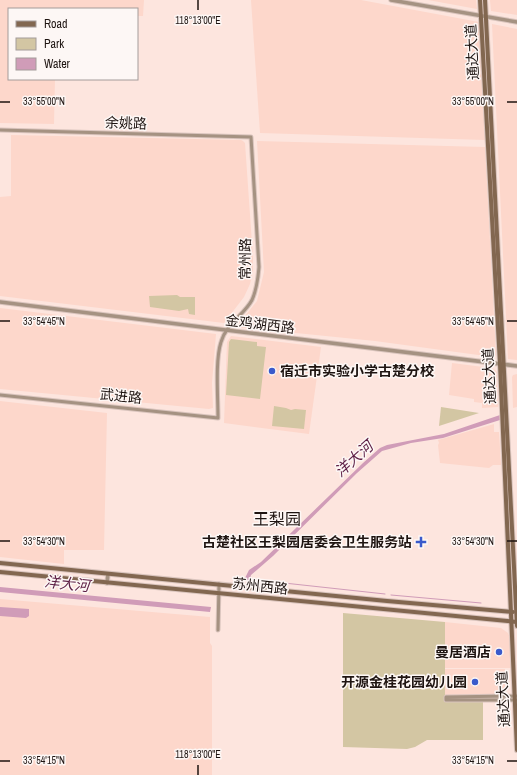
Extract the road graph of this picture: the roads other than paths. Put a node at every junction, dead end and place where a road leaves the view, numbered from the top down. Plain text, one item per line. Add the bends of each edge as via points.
1 (391, 0) edge
2 (480, 0) edge
3 (485, 0) edge
4 (483, 16) junction
5 (517, 22) edge
6 (0, 130) edge
7 (251, 137) joint
8 (0, 302) edge
9 (226, 331) junction
10 (502, 365) junction
11 (517, 366) edge
12 (0, 395) edge
13 (218, 418) joint
14 (0, 563) edge
15 (0, 572) edge
16 (108, 574) junction
17 (198, 582) junction
18 (107, 583) junction
19 (219, 584) junction
20 (237, 586) junction
21 (198, 591) junction
22 (218, 593) junction
23 (236, 595) junction
24 (511, 612) junction
25 (517, 612) edge
26 (511, 621) junction
27 (517, 622) edge
28 (517, 626) edge
29 (218, 630) dead end
30 (473, 698) junction
31 (516, 698) edge
32 (517, 750) edge

1 - 4 street
2 - 4 main road, 通达大道
3 - 4 main road, 通达大道
4 - 5 street
4 - 10 main road, 通达大道
6 - 7 street, 余姚路
7 - 9 street, 常州路 via 259,267 257,284 251,301
8 - 9 street, 金鸡湖西路
9 - 10 street, 金鸡湖西路
9 - 13 street, 常州路 via 219,355
10 - 11 street, 金鸡湖西路
10 - 24 main road, 通达大道
10 - 25 main road, 通达大道
12 - 13 street, 武进路
14 - 16 main road, 苏州西路
15 - 18 main road, 苏州西路
16 - 17 main road, 苏州西路
16 - 18 street
17 - 19 main road, 苏州西路
17 - 21 street
18 - 21 main road, 苏州西路
19 - 20 main road, 苏州西路
19 - 22 street
20 - 23 street
20 - 24 main road, 苏州西路
21 - 22 main road, 苏州西路
22 - 23 main road, 苏州西路
22 - 29 street
23 - 26 main road, 苏州西路
24 - 25 main road, 苏州西路
24 - 26 main road, 通达大道
25 - 27 main road, 通达大道
26 - 27 main road, 苏州西路
26 - 31 main road, 通达大道
27 - 28 main road, 通达大道
30 - 30 street via 446,697 446,700
30 - 31 street
31 - 32 main road, 通达大道

